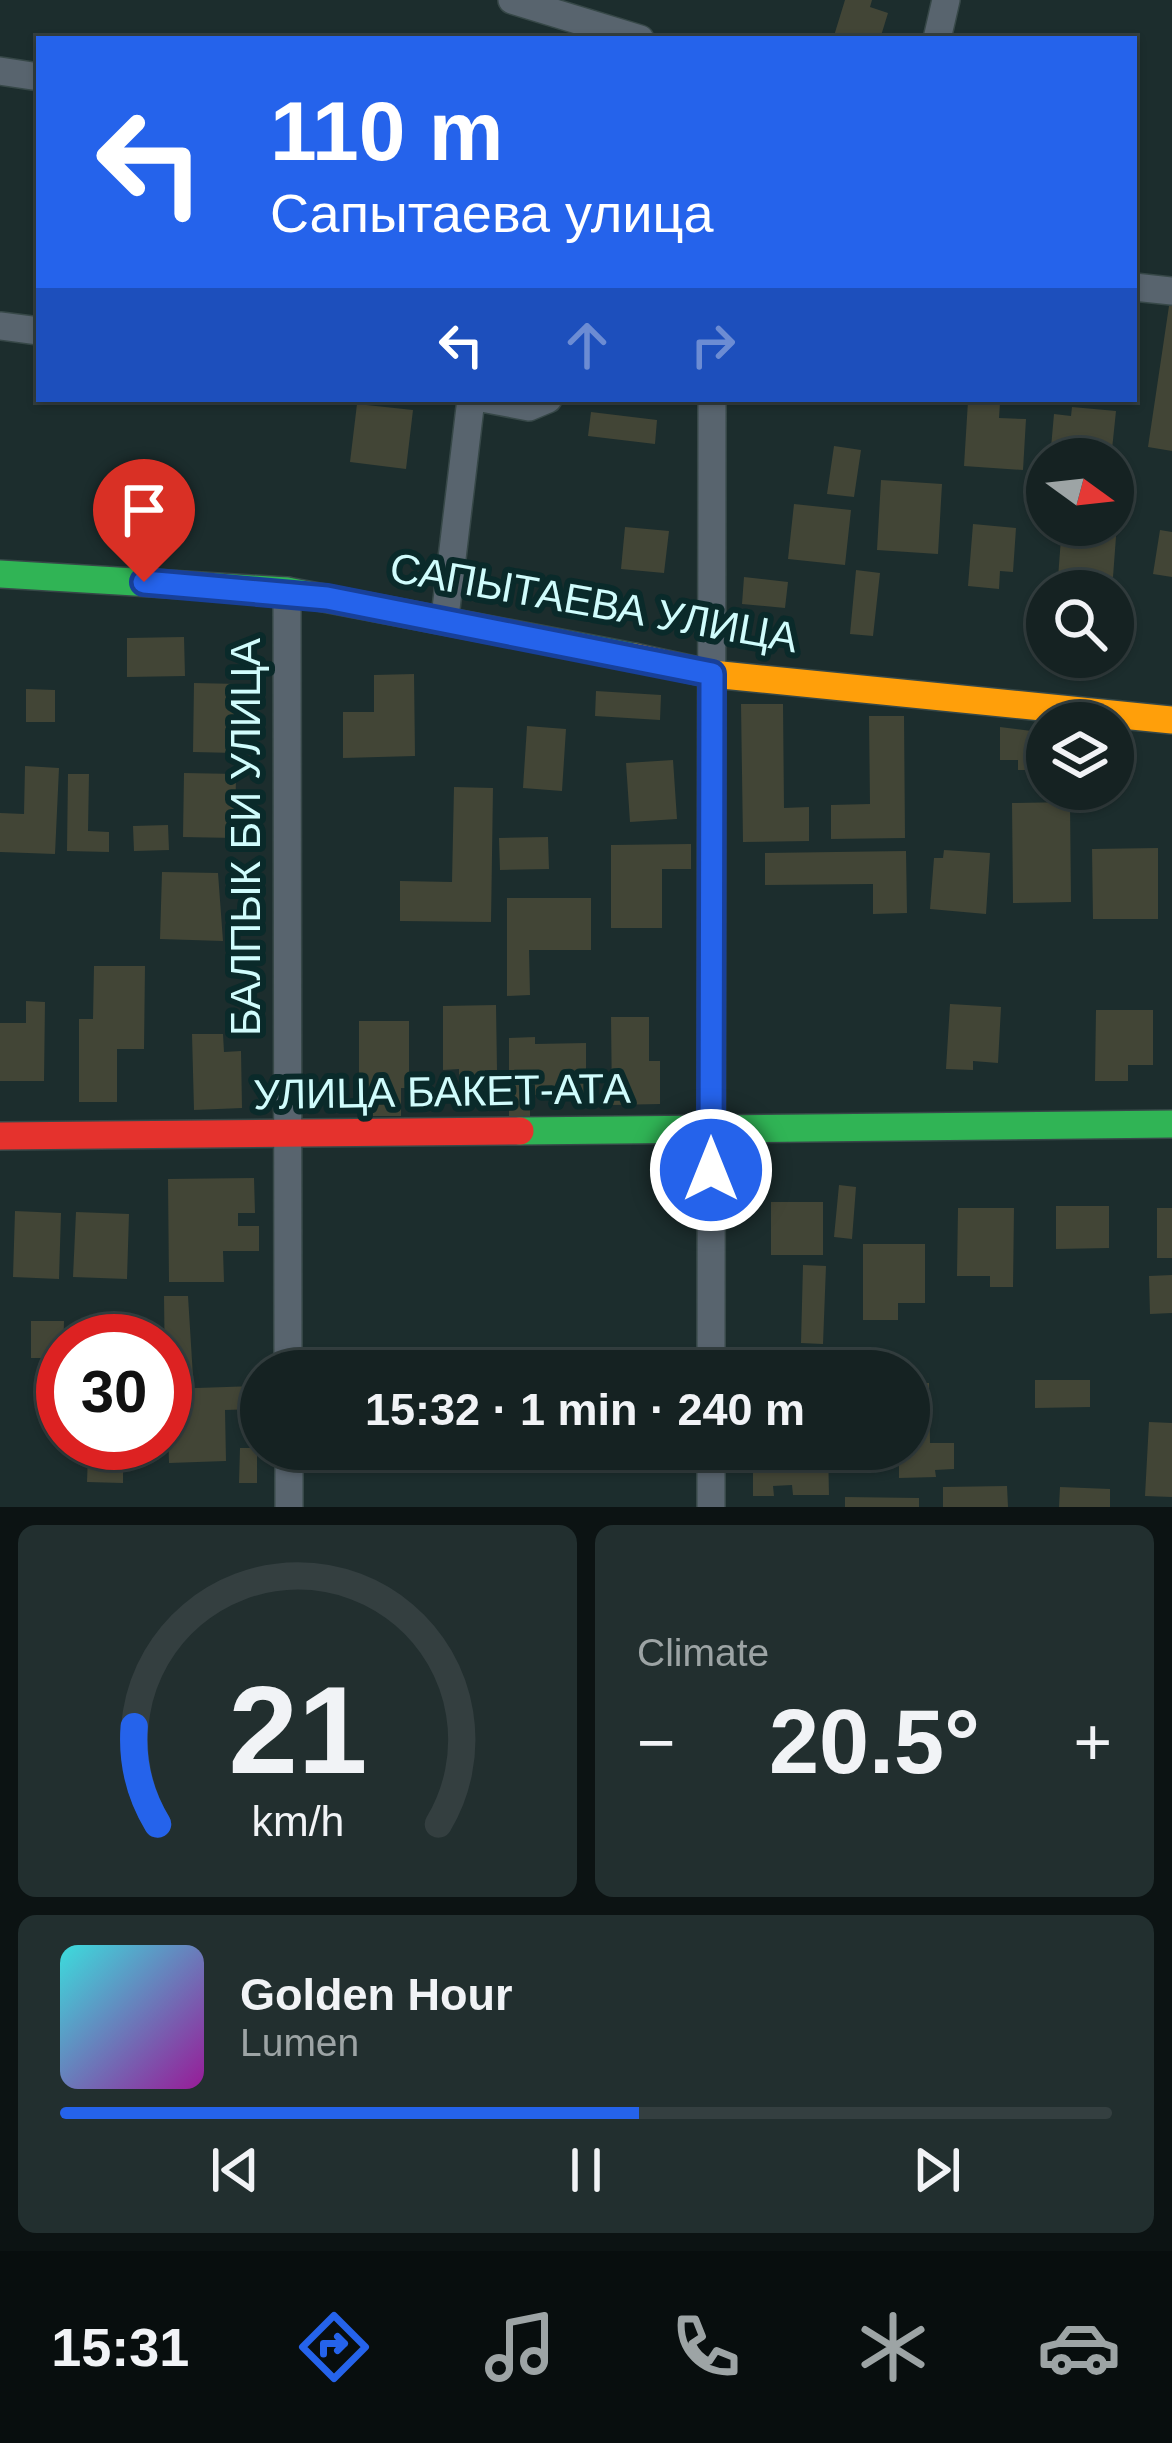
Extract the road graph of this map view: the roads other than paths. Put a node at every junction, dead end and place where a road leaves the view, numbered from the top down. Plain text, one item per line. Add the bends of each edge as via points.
1 (512, 0) edge
2 (946, 0) edge
3 (630, 36) edge
4 (938, 36) edge
5 (0, 71) edge
6 (36, 77) edge
7 (1137, 287) edge
8 (1172, 291) edge
9 (0, 326) edge
10 (36, 332) edge
11 (471, 402) edge
12 (503, 402) edge
13 (541, 402) edge
14 (712, 402) edge
15 (0, 574) edge
16 (287, 591) junction
17 (445, 617) junction
18 (712, 674) junction
19 (1172, 720) edge
20 (1172, 1124) edge
21 (712, 1130) junction
22 (0, 1136) edge
23 (287, 1136) junction
24 (288, 1350) edge
25 (711, 1350) edge
26 (289, 1470) edge
27 (711, 1470) edge
28 (289, 1507) edge
29 (711, 1507) edge

1 - 3 street
2 - 4 street
5 - 6 street
7 - 8 street
9 - 10 street
11 - 17 street
12 - 13 street
14 - 18 street
15 - 16 street, САПЫТАЕВА УЛИЦА
16 - 17 street, САПЫТАЕВА УЛИЦА
16 - 23 street, БАЛПЫК БИ УЛИЦА
17 - 18 street, САПЫТАЕВА УЛИЦА
18 - 19 street, САПЫТАЕВА УЛИЦА
18 - 21 street
20 - 21 street, УЛИЦА БАКЕТ-АТА
21 - 23 street, УЛИЦА БАКЕТ-АТА
21 - 25 street
22 - 23 street, УЛИЦА БАКЕТ-АТА
23 - 24 street, БАЛПЫК БИ УЛИЦА
26 - 28 street
27 - 29 street

